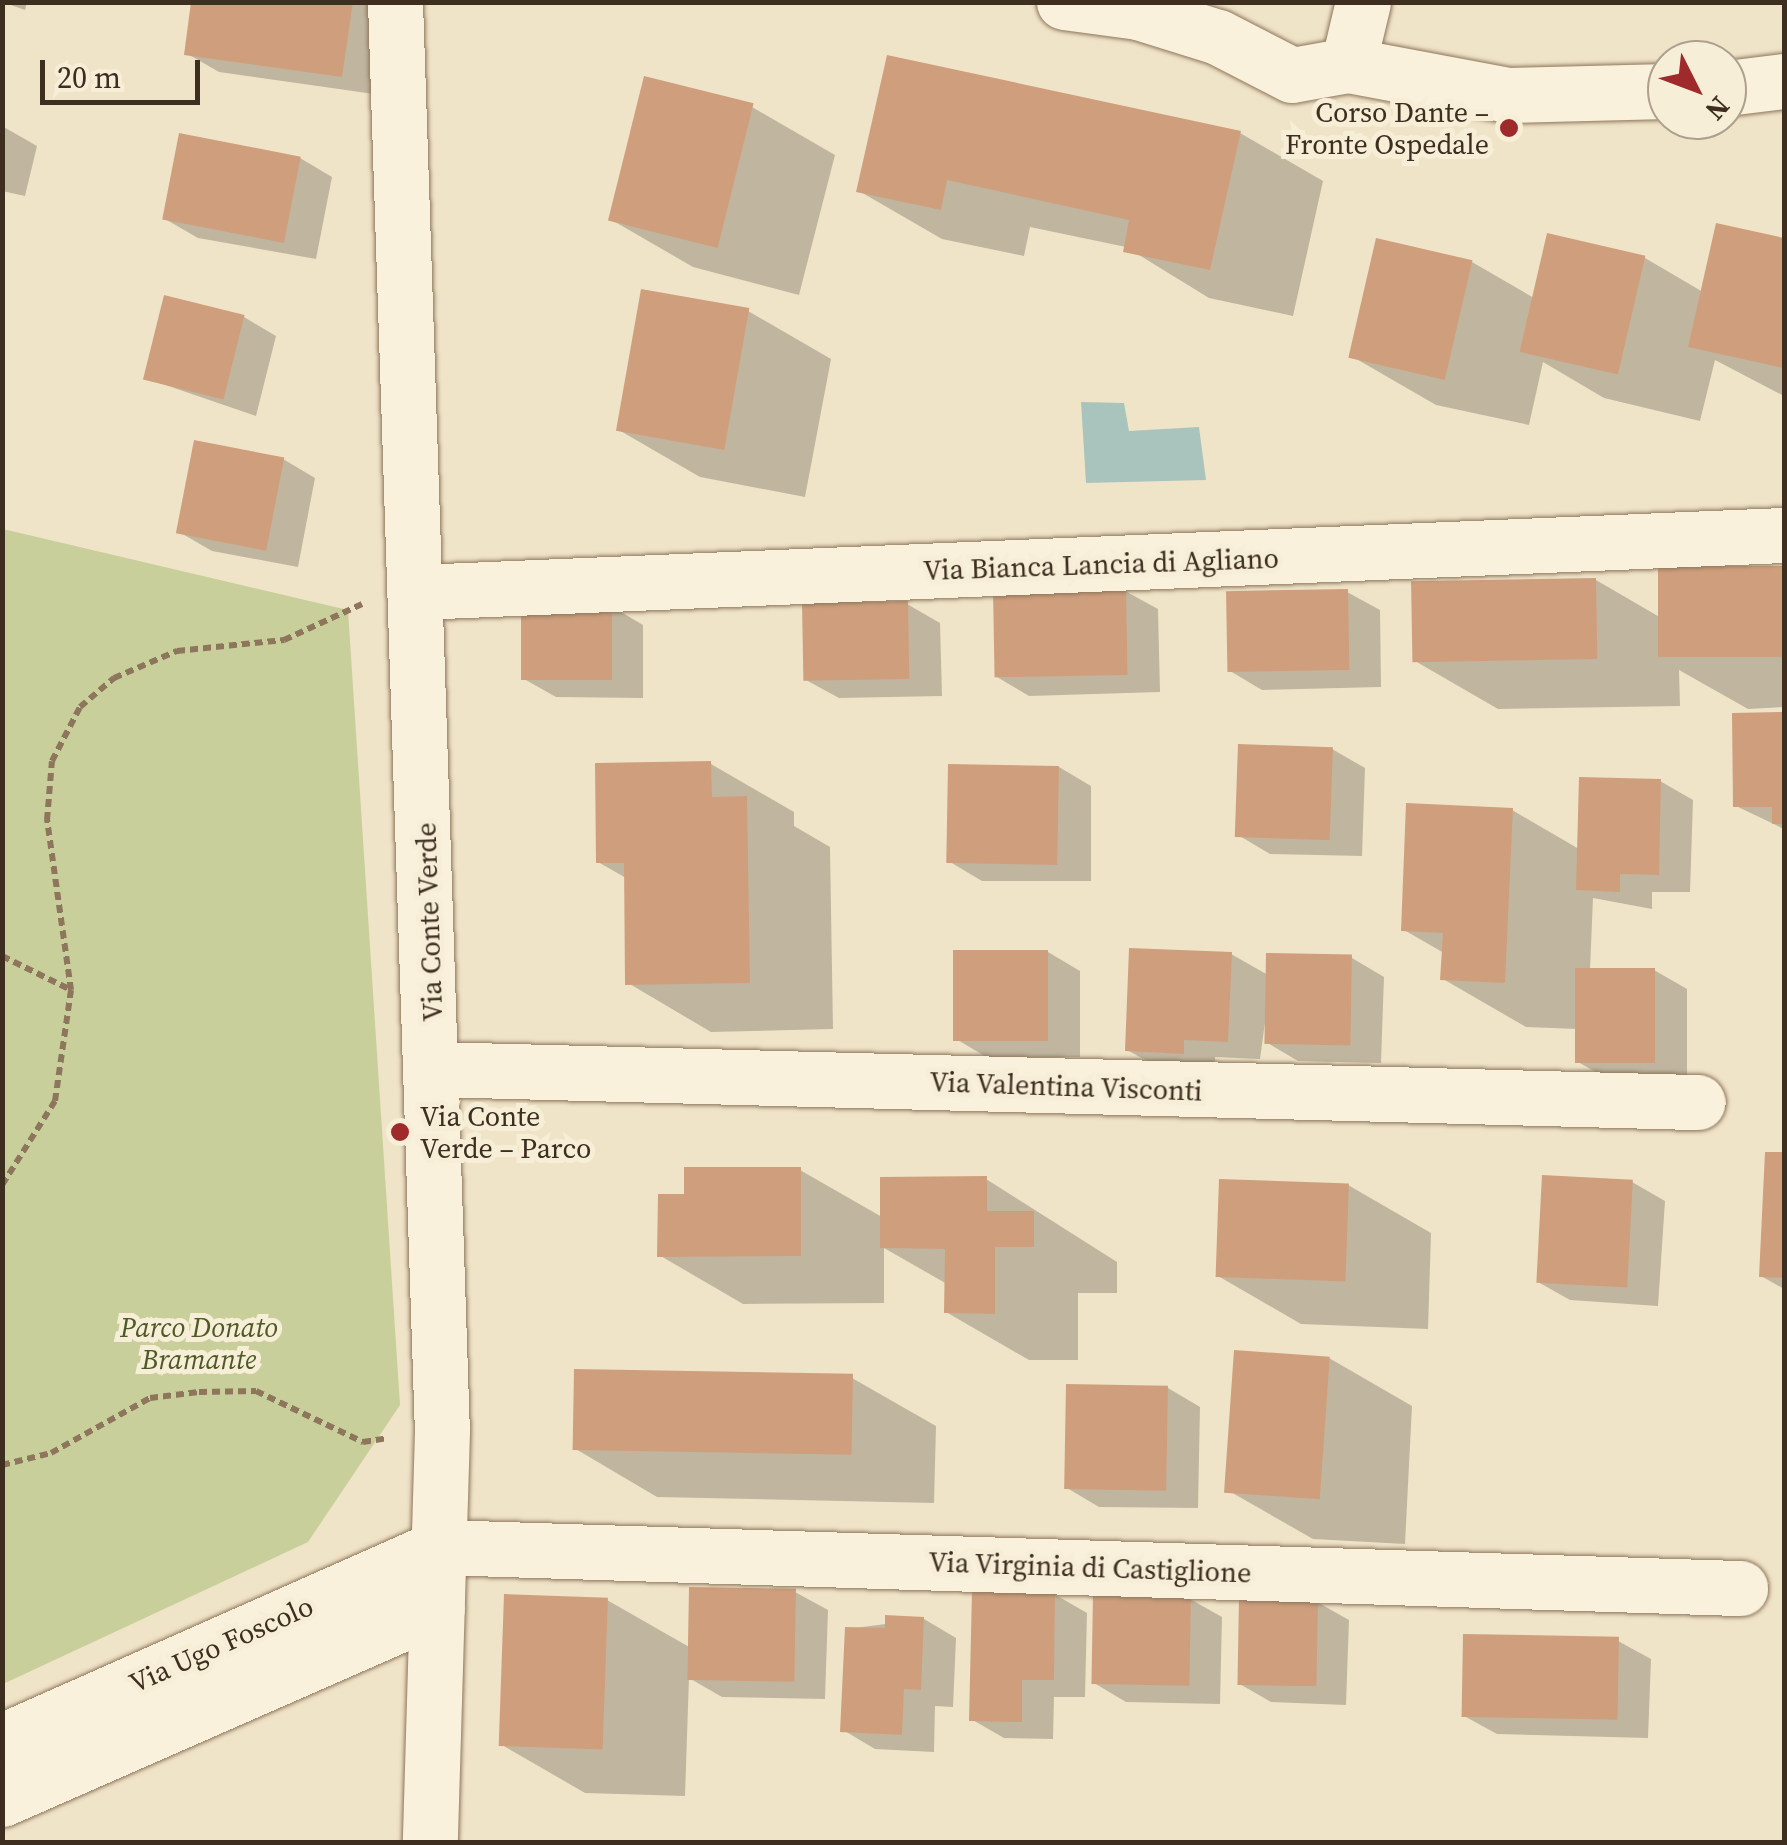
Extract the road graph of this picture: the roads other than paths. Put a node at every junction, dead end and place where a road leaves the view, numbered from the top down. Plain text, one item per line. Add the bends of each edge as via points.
1 (395, 2) edge
2 (1064, 2) edge
3 (1363, 2) edge
4 (1348, 65) junction
5 (1784, 80) edge
6 (1747, 85) edge
7 (1647, 92) edge
8 (1784, 535) edge
9 (418, 592) junction
10 (434, 1069) junction
11 (1698, 1102) dead end
12 (440, 1547) junction
13 (1740, 1588) dead end
14 (437, 1608) junction
15 (2, 1741) edge
16 (2, 1799) edge
17 (430, 1842) edge

1 - 9 street, Via Conte Verde
2 - 4 street via 1202,32 1292,76
3 - 4 street
4 - 7 street via 1508,95
5 - 6 street
8 - 9 street, Via Bianca Lancia di Agliano
9 - 10 street, Via Conte Verde
10 - 11 street, Via Valentina Visconti
10 - 12 street, Via Conte Verde
12 - 13 street, Via Virginia di Castiglione
12 - 14 street, Via Conte Verde
12 - 15 street, Via Ugo Foscolo
14 - 16 street, Via Ugo Foscolo
14 - 17 street, Via Conte Verde

